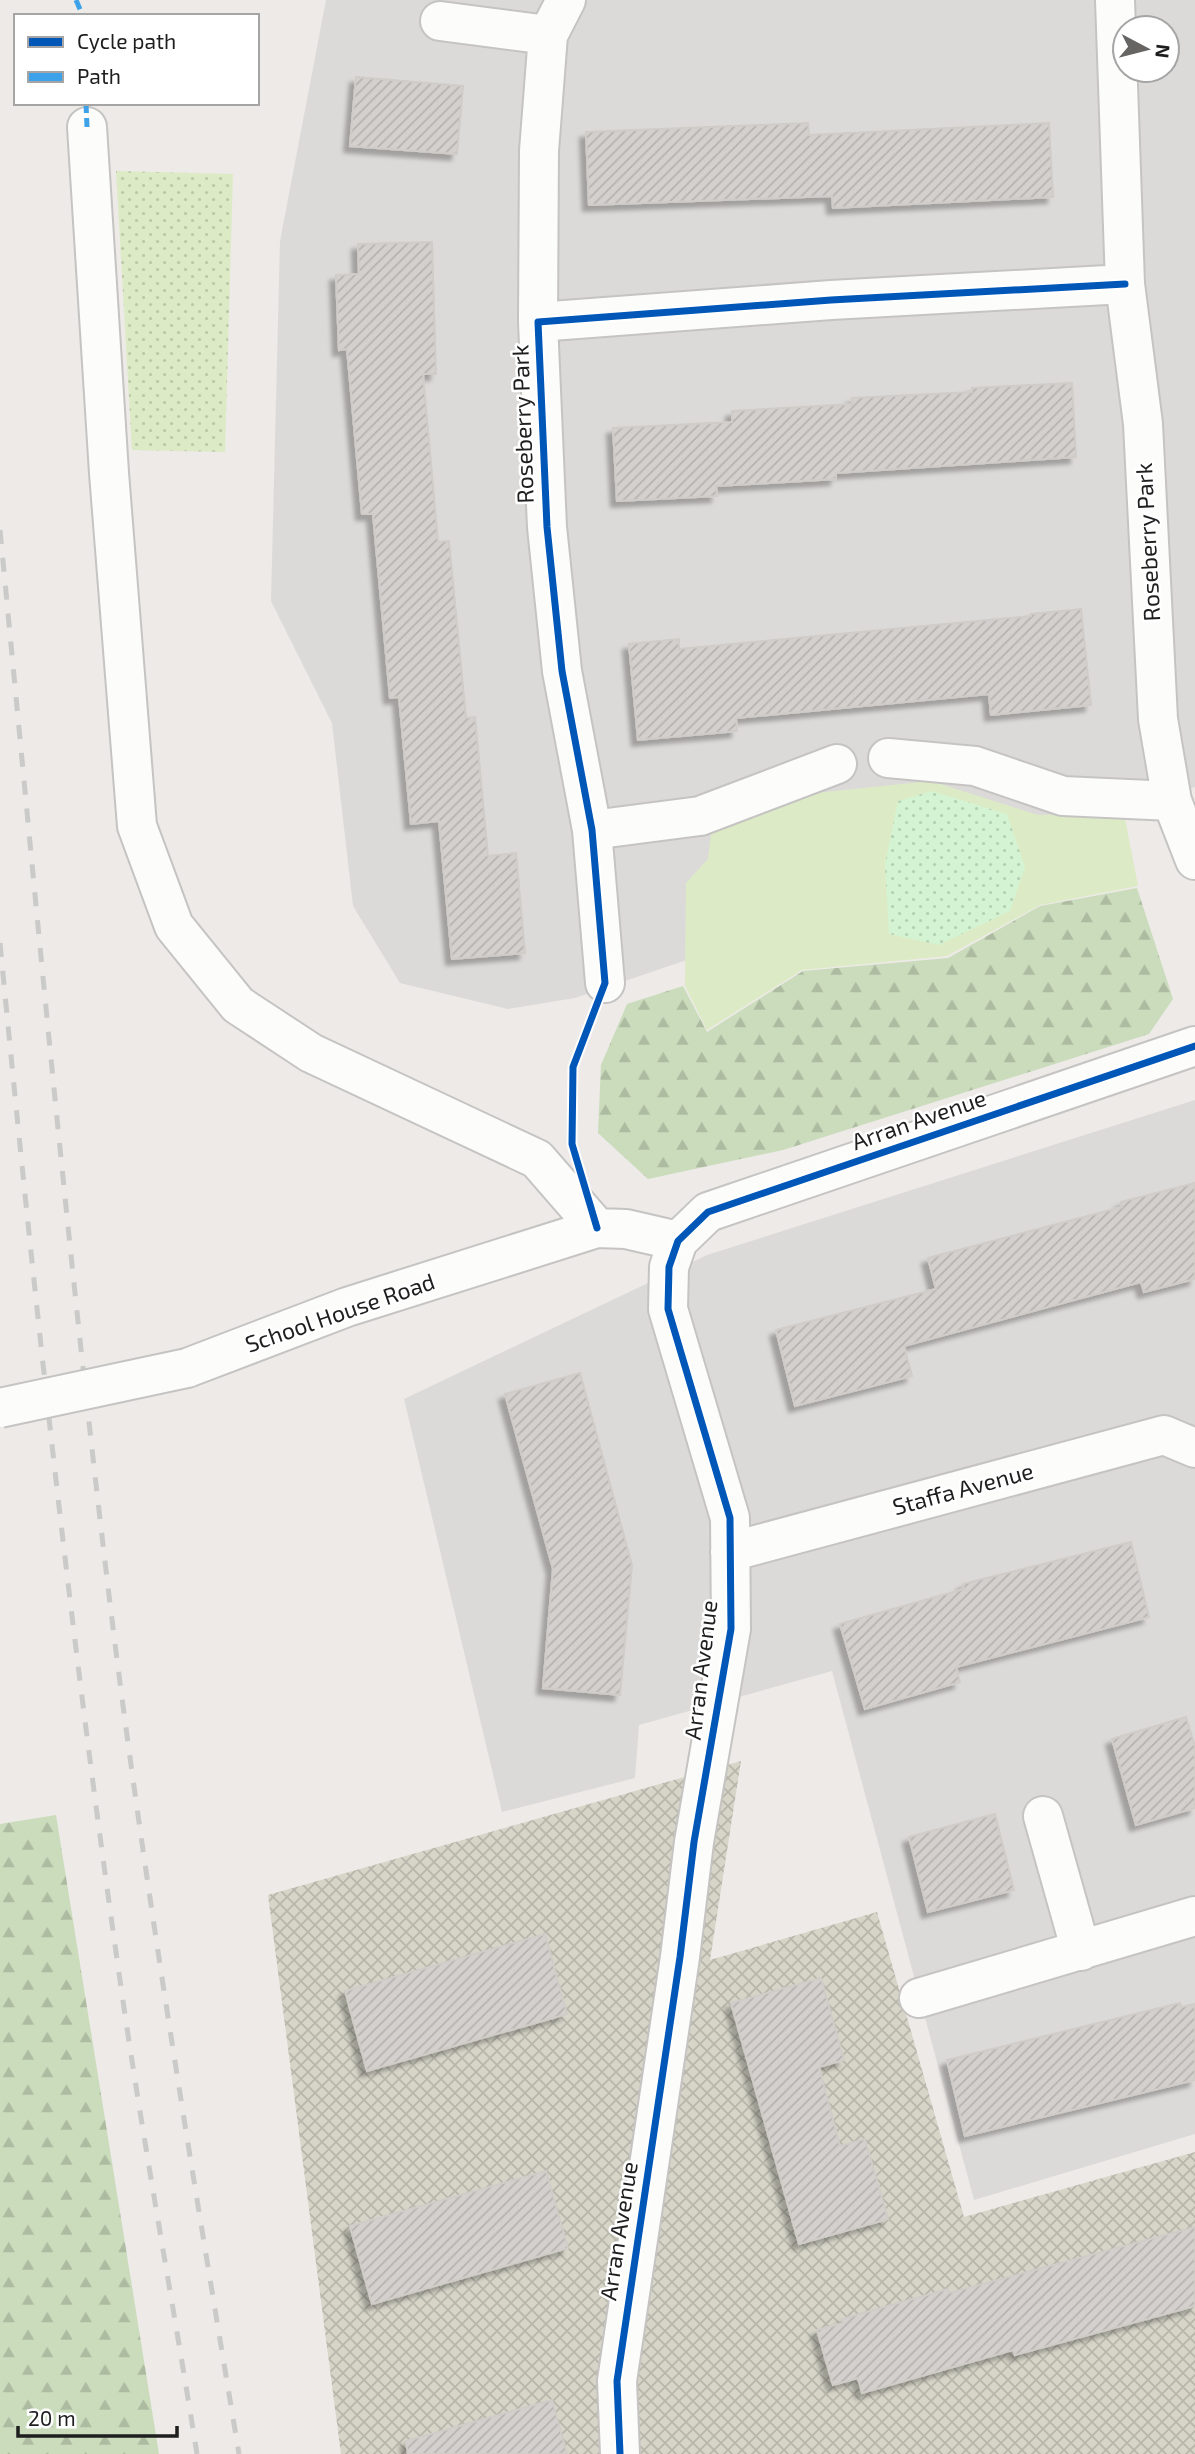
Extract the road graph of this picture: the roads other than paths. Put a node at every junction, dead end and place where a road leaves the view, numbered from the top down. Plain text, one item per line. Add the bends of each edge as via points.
1 (566, 0) edge
2 (1115, 0) edge
3 (440, 21) dead end
4 (548, 36) junction
5 (87, 127) dead end
6 (1125, 284) junction
7 (538, 322) junction
8 (888, 758) dead end
9 (837, 764) dead end
10 (1172, 801) junction
11 (592, 830) junction
12 (1195, 860) edge
13 (605, 983) dead end
14 (1195, 1046) edge
15 (597, 1228) junction
16 (678, 1241) junction
17 (0, 1408) edge
18 (1195, 1448) edge
19 (730, 1552) junction
20 (1043, 1816) dead end
21 (1195, 1916) edge
22 (1081, 1951) junction
23 (919, 1998) dead end
24 (620, 2454) edge

1 - 4 street, Roseberry Park
2 - 6 street, Roseberry Park
3 - 4 street
4 - 7 street, Roseberry Park via 539,151
5 - 15 street via 137,826 174,926 238,1005 311,1053 537,1159
6 - 7 street, Roseberry Park
6 - 10 street, Roseberry Park via 1143,424 1158,719
7 - 11 street, Roseberry Park via 547,527 562,671
8 - 10 street via 975,766 1063,796
9 - 11 street via 700,817
10 - 12 street, Roseberry Park
11 - 13 street, Roseberry Park
14 - 16 street, Arran Avenue via 708,1212
15 - 16 street, School House Road via 626,1229
15 - 17 street, School House Road, bridge via 347,1307 187,1368
16 - 19 street, Arran Avenue via 669,1267 668,1309 730,1518
18 - 19 street, Staffa Avenue via 1164,1435
19 - 24 street, Arran Avenue via 730,1629 694,1842 617,2381
20 - 22 street
21 - 22 street
22 - 23 street

